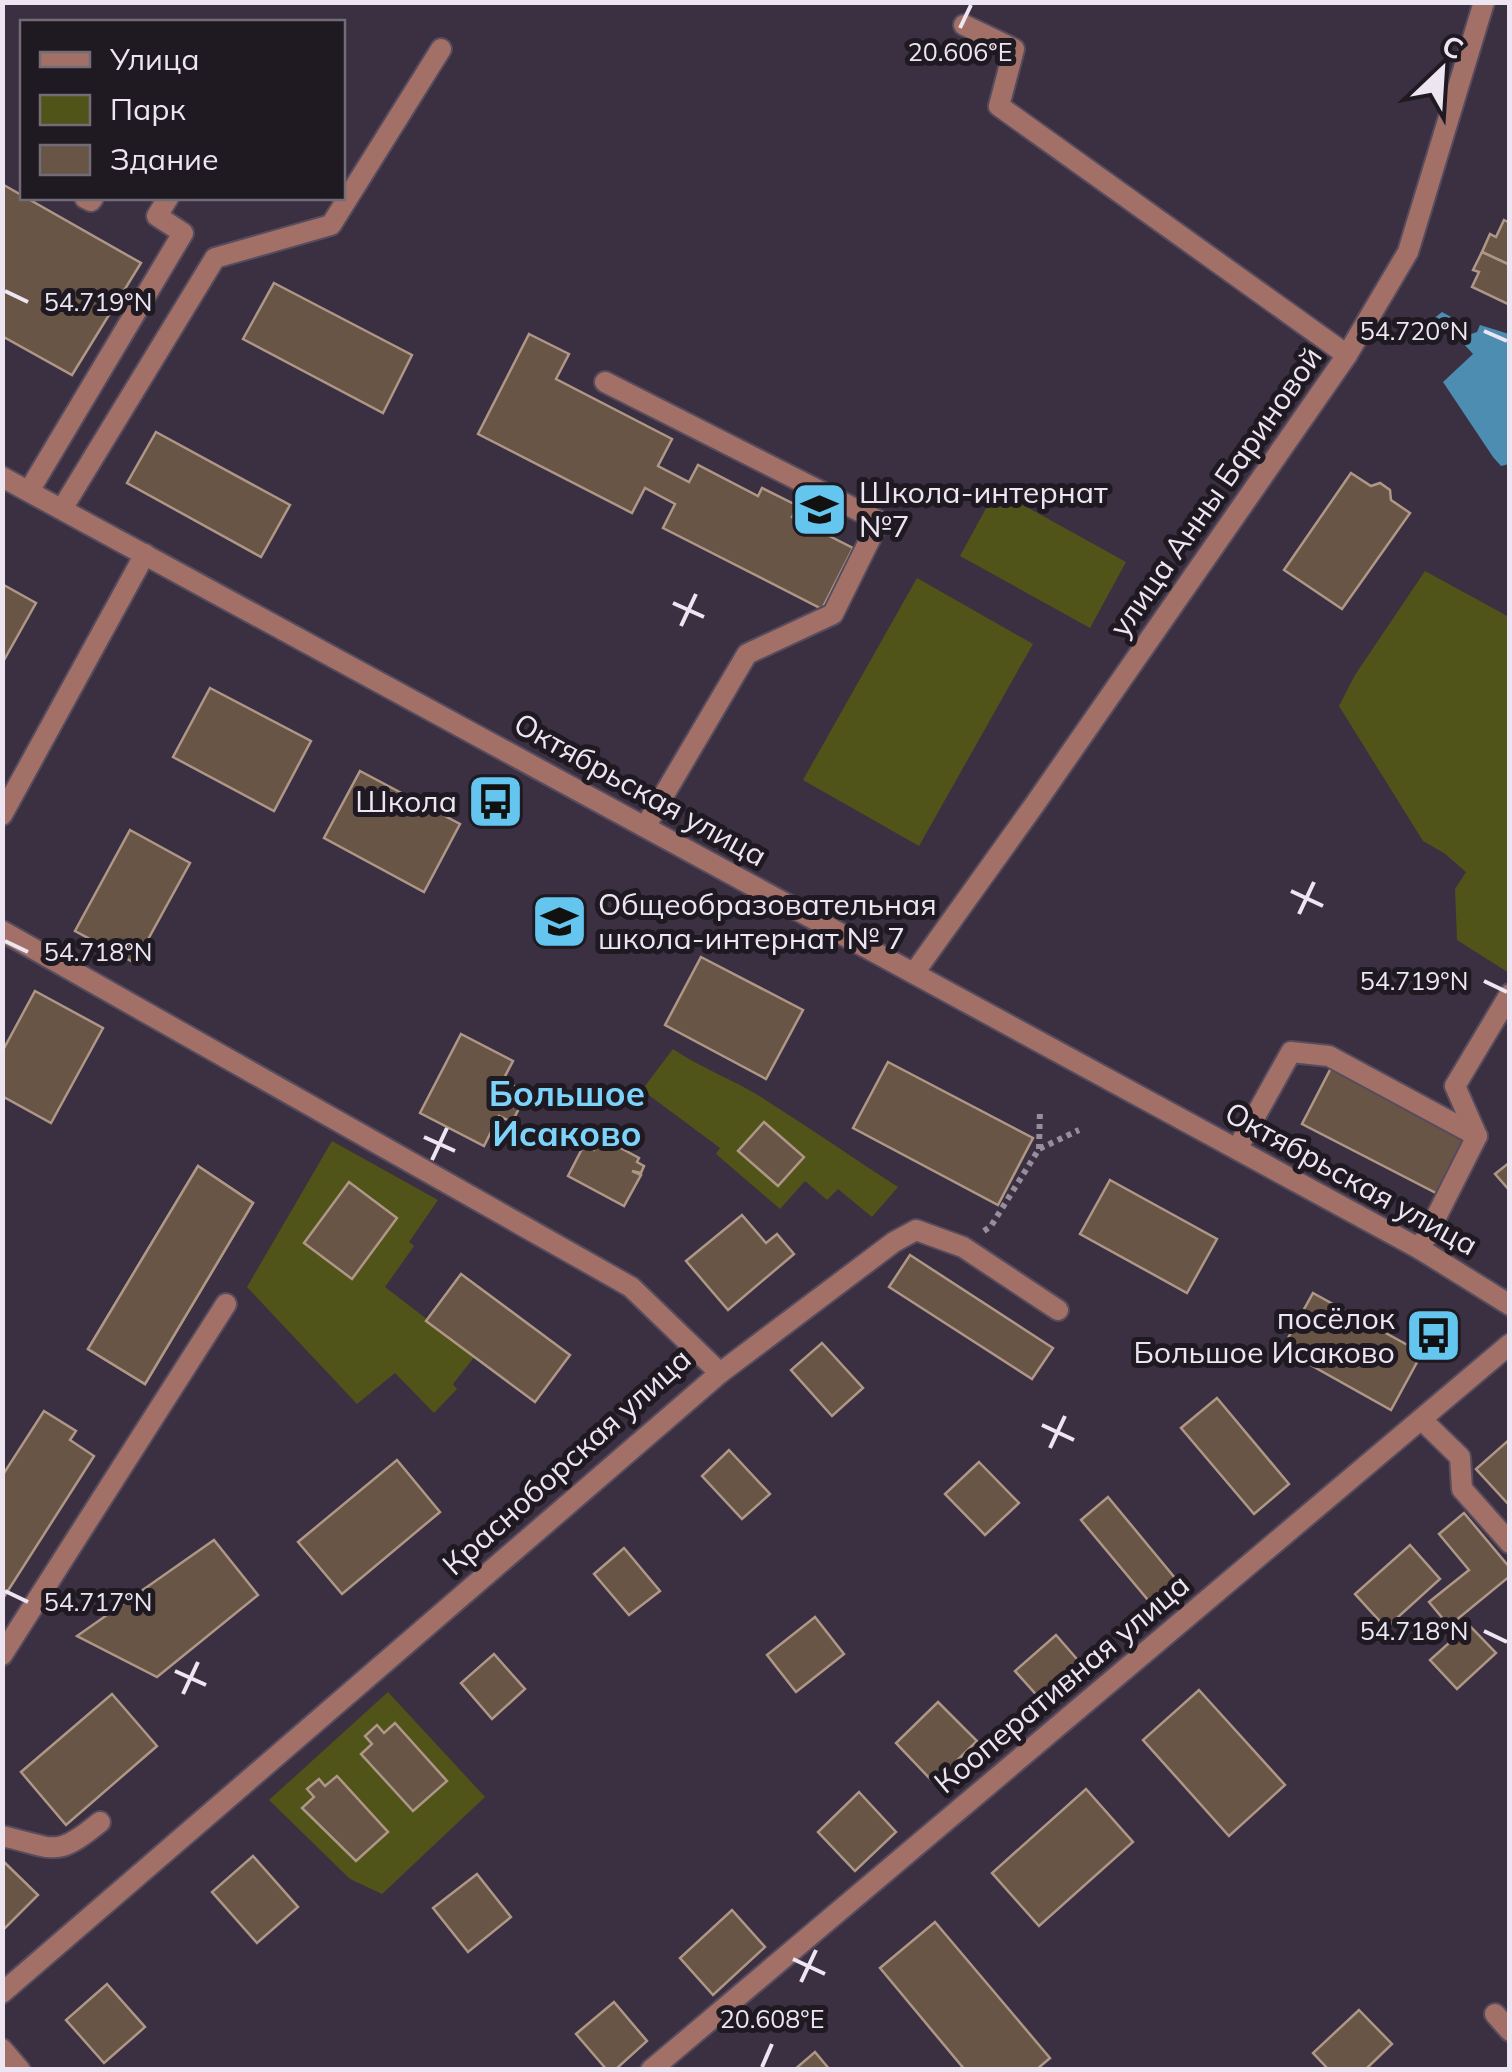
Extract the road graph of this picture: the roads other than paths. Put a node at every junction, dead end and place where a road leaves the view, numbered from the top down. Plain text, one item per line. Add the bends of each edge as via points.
1 (1484, 2) edge
2 (964, 25) dead end
3 (441, 49) dead end
4 (167, 200) edge
5 (1347, 355) junction
6 (606, 382) dead end
7 (2, 476) edge
8 (29, 491) junction
9 (62, 509) junction
10 (145, 554) junction
11 (2, 814) edge
12 (646, 827) junction
13 (2, 931) edge
14 (914, 973) junction
15 (1510, 994) edge
16 (1478, 1136) junction
17 (1238, 1149) junction
18 (1420, 1248) junction
19 (226, 1304) dead end
20 (1510, 1305) edge
21 (1058, 1310) dead end
22 (1510, 1344) edge
23 (720, 1373) junction
24 (1422, 1420) junction
25 (1507, 1538) edge
26 (2, 1655) edge
27 (100, 1822) dead end
28 (2, 1836) edge
29 (2, 1993) edge
30 (1495, 2014) dead end
31 (1510, 2032) edge
32 (2, 2049) edge
33 (20, 2070) edge
34 (651, 2070) edge

1 - 5 street, улица Анны Бариновой via 1408,252
2 - 5 street via 1014,49 1000,106
3 - 9 street via 331,225 215,258
4 - 8 street via 158,216 183,232
5 - 14 street, улица Анны Бариновой
6 - 12 street via 879,520 833,614 747,654
7 - 8 street, Октябрьская улица
8 - 9 street, Октябрьская улица
9 - 10 street, Октябрьская улица
10 - 11 street
10 - 12 street, Октябрьская улица
12 - 14 street, Октябрьская улица
13 - 23 street, Красноборская улица via 630,1287
14 - 17 street, Октябрьская улица
15 - 16 street via 1455,1086
16 - 17 street via 1329,1056 1291,1052
16 - 18 street
17 - 18 street, Октябрьская улица
18 - 20 street, Октябрьская улица
19 - 26 street
21 - 23 street via 963,1247 916,1230
22 - 24 street, Кооперативная улица
23 - 29 street, Красноборская улица
24 - 25 street via 1460,1457 1462,1489
24 - 34 street, Кооперативная улица
27 - 28 street via 57,1850
30 - 31 street
32 - 33 street

